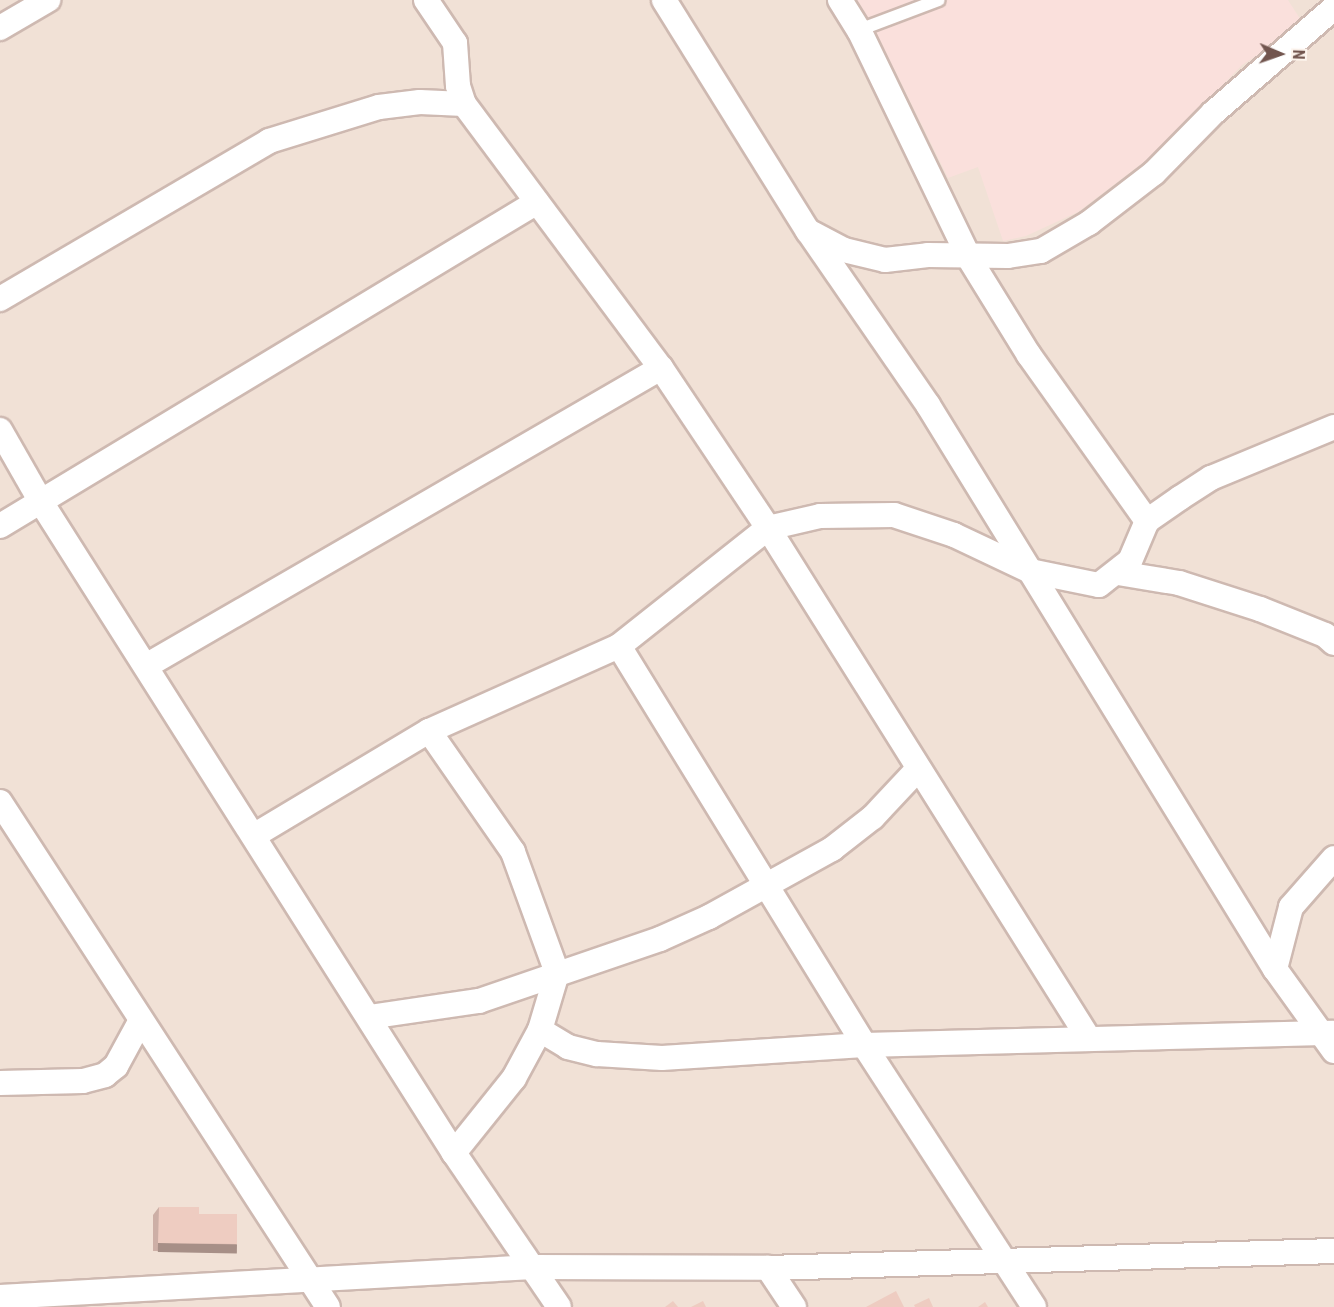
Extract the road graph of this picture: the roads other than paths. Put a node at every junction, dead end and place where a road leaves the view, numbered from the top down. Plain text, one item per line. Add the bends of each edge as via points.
1 (48, 0) edge
2 (426, 0) edge
3 (664, 0) edge
4 (840, 0) edge
5 (939, 0) edge
6 (1334, 8) edge
7 (0, 28) edge
8 (859, 30) junction
9 (464, 104) junction
10 (537, 202) junction
11 (808, 231) junction
12 (969, 258) junction
13 (0, 298) edge
14 (661, 368) junction
15 (1334, 427) edge
16 (0, 430) edge
17 (41, 502) junction
18 (1147, 521) junction
19 (0, 526) edge
20 (768, 528) junction
21 (1030, 571) junction
22 (1118, 573) junction
23 (1334, 643) edge
24 (619, 646) junction
25 (146, 666) junction
26 (429, 730) junction
27 (917, 770) junction
28 (0, 802) edge
29 (255, 835) junction
30 (1334, 858) edge
31 (766, 887) junction
32 (1275, 969) junction
33 (557, 973) junction
34 (369, 1017) junction
35 (140, 1022) junction
36 (540, 1030) junction
37 (1089, 1039) junction
38 (1330, 1039) edge
39 (864, 1045) junction
40 (0, 1083) edge
41 (454, 1153) junction
42 (1334, 1251) edge
43 (1006, 1262) junction
44 (533, 1267) junction
45 (768, 1268) junction
46 (309, 1277) junction
47 (200, 1287) junction
48 (0, 1297) edge
49 (187, 1307) edge
50 (328, 1307) edge
51 (559, 1307) edge
52 (794, 1307) edge
53 (1034, 1307) edge

1 - 7 street
2 - 9 street via 455,44 458,86
3 - 11 street
4 - 8 street
5 - 8 lane
6 - 12 street via 1213,113 1162,167 1089,223 1041,250
8 - 12 street
9 - 10 street
9 - 13 street via 420,102 379,107 269,141
10 - 14 street
10 - 17 street
11 - 12 street via 844,250 885,260 928,255
11 - 21 street via 928,405
12 - 18 street via 1029,356
14 - 20 street
14 - 25 street
15 - 18 street via 1211,477
16 - 17 street
17 - 19 street
17 - 25 street
18 - 22 street via 1130,561
20 - 21 street via 820,516 894,515 954,535
20 - 24 street
20 - 27 street
21 - 22 street via 1099,585
21 - 32 street
22 - 23 street via 1179,583 1260,609 1325,635
24 - 26 street
24 - 31 street
25 - 29 street
26 - 29 street
26 - 33 street via 513,852
27 - 31 street via 873,817 832,849
27 - 37 street
28 - 35 street via 93,942
29 - 34 street
30 - 32 street via 1291,907
31 - 33 street via 660,939
31 - 39 street
32 - 38 street
33 - 34 street via 479,1000
33 - 36 street
34 - 41 street
35 - 40 street via 116,1066 105,1075 63,1083
35 - 46 street
36 - 39 street via 568,1047 597,1054 662,1058
36 - 41 street via 514,1078
37 - 38 street
37 - 39 street
39 - 43 street
41 - 44 street
42 - 43 street
43 - 45 street
43 - 53 street
44 - 45 street
44 - 46 street
44 - 51 street
45 - 52 street
46 - 47 street
46 - 50 street
47 - 48 street
47 - 49 street

